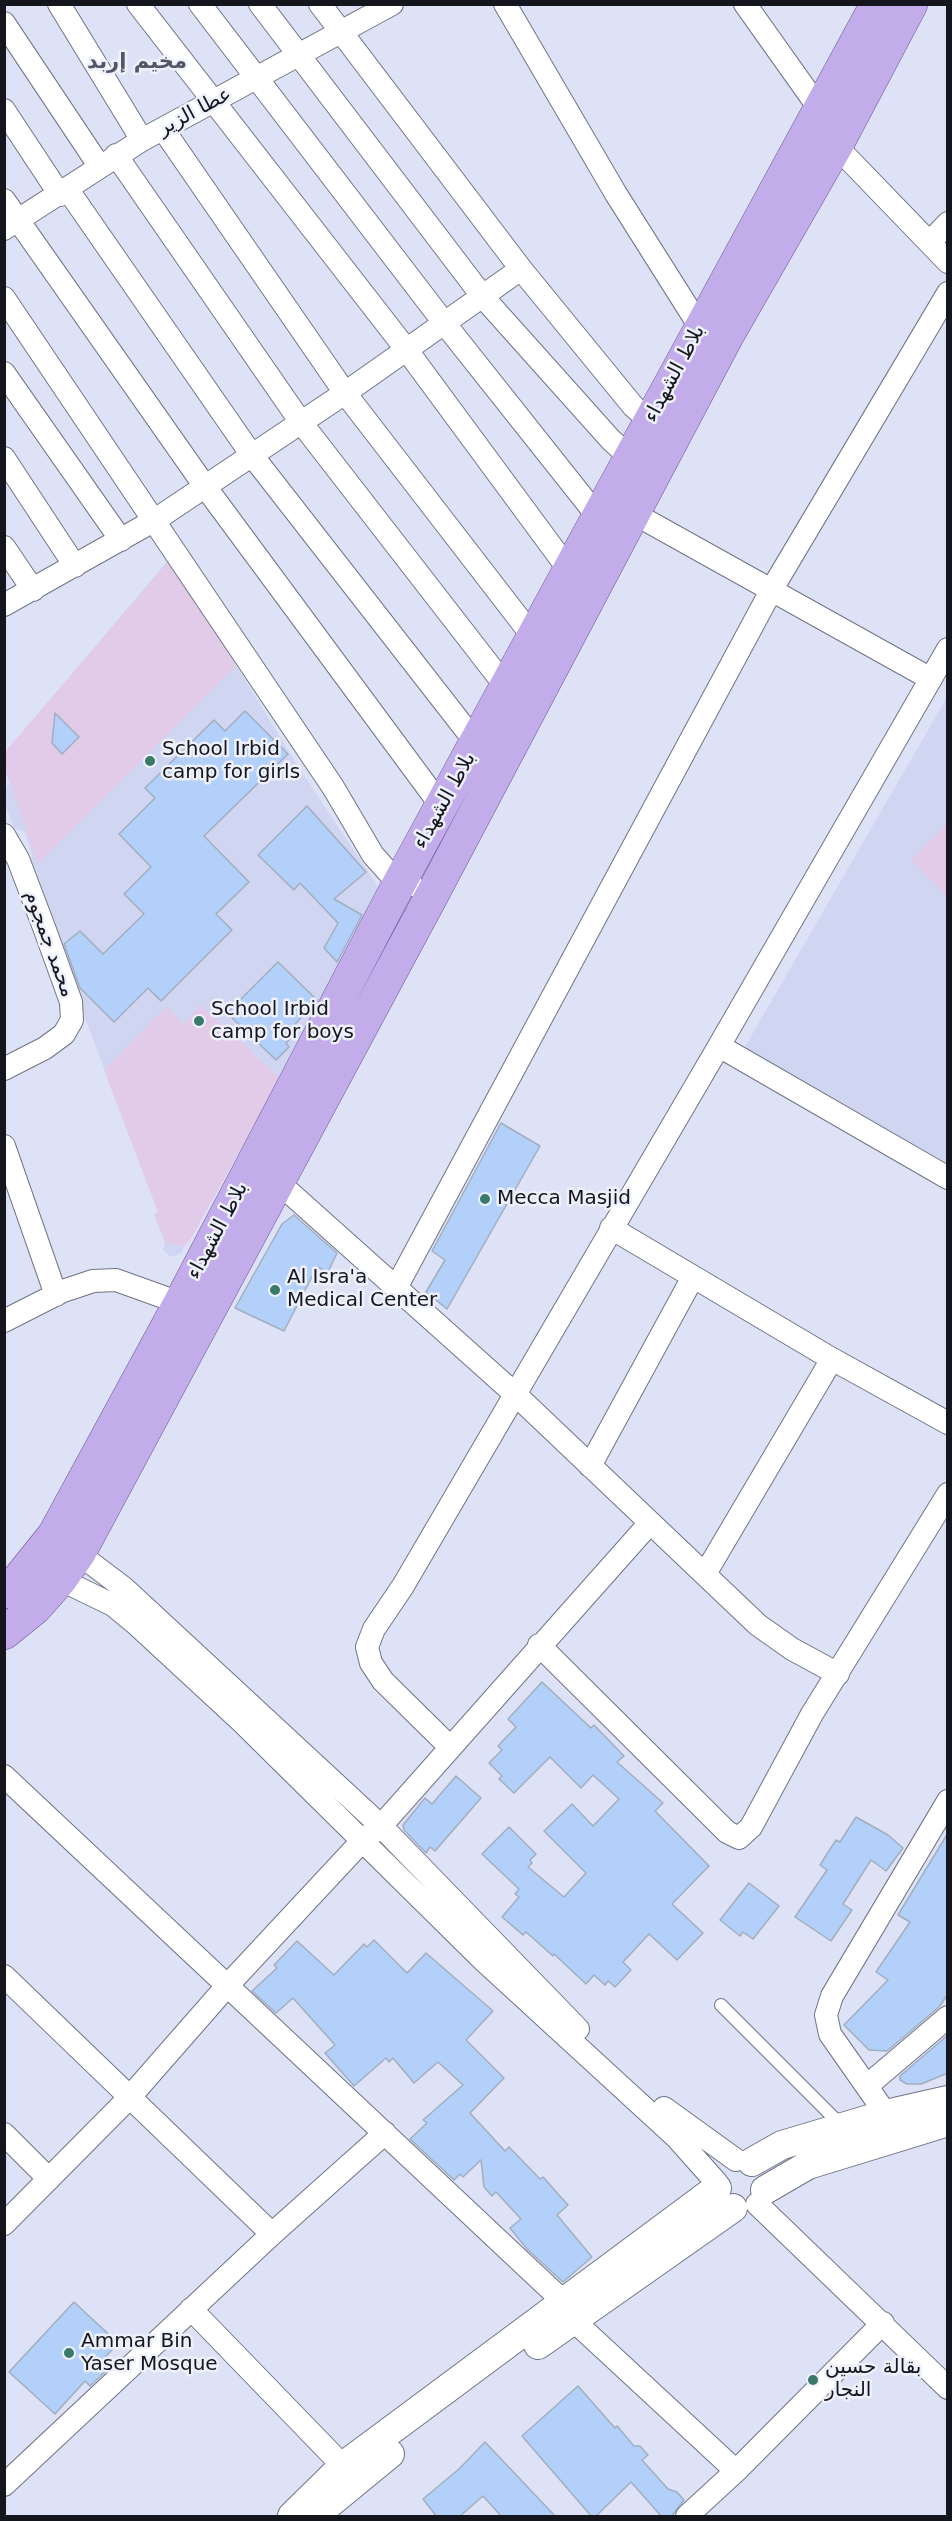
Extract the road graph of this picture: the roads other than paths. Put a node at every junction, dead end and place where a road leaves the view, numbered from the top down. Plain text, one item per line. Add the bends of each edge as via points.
1 (59, 4) edge
2 (138, 4) edge
3 (200, 4) edge
4 (260, 4) edge
5 (320, 4) edge
6 (505, 4) edge
7 (745, 4) edge
8 (878, 4) edge
9 (910, 4) edge
10 (383, 7) edge
11 (4, 23) edge
12 (341, 33) junction
13 (298, 57) junction
14 (256, 80) junction
15 (212, 101) junction
16 (4, 110) edge
17 (821, 111) junction
18 (163, 129) junction
19 (142, 140) junction
20 (836, 146) junction
21 (108, 161) junction
22 (64, 192) junction
23 (4, 200) edge
24 (948, 223) edge
25 (12, 225) edge
26 (930, 242) junction
27 (948, 262) edge
28 (522, 270) junction
29 (948, 293) edge
30 (483, 297) junction
31 (4, 298) edge
32 (445, 324) junction
33 (713, 332) junction
34 (406, 349) junction
35 (4, 373) edge
36 (345, 393) junction
37 (650, 420) junction
38 (300, 421) junction
39 (251, 454) junction
40 (4, 458) edge
41 (631, 458) junction
42 (204, 485) junction
43 (633, 513) junction
44 (599, 518) junction
45 (155, 520) junction
46 (121, 540) junction
47 (4, 547) edge
48 (75, 566) junction
49 (569, 570) junction
50 (772, 589) junction
51 (33, 590) junction
52 (4, 605) edge
53 (534, 638) junction
54 (948, 649) edge
55 (931, 679) junction
56 (507, 688) junction
57 (477, 744) junction
58 (442, 807) junction
59 (4, 835) edge
60 (401, 880) junction
61 (432, 895) junction
62 (719, 1046) junction
63 (4, 1069) edge
64 (4, 1146) edge
65 (948, 1178) edge
66 (279, 1182) junction
67 (611, 1228) junction
68 (693, 1277) junction
69 (397, 1286) junction
70 (56, 1295) junction
71 (180, 1303) junction
72 (4, 1321) edge
73 (832, 1359) junction
74 (515, 1394) junction
75 (948, 1423) edge
76 (590, 1466) junction
77 (948, 1494) edge
78 (649, 1524) junction
79 (66, 1544) junction
80 (32, 1563) junction
81 (705, 1574) junction
82 (60, 1580) junction
83 (4, 1592) edge
84 (4, 1633) edge
85 (539, 1645) junction
86 (838, 1674) junction
87 (450, 1747) junction
88 (4, 1776) edge
89 (948, 1801) edge
90 (381, 1826) junction
91 (363, 1840) junction
92 (4, 1976) edge
93 (227, 1986) junction
94 (720, 2005) dead end
95 (948, 2017) edge
96 (868, 2085) junction
97 (129, 2098) junction
98 (948, 2100) edge
99 (886, 2114) junction
100 (948, 2122) edge
101 (843, 2127) junction
102 (386, 2133) junction
103 (4, 2134) edge
104 (744, 2161) junction
105 (49, 2179) junction
106 (738, 2194) junction
107 (4, 2224) edge
108 (272, 2234) junction
109 (190, 2309) junction
110 (569, 2311) junction
111 (883, 2323) junction
112 (948, 2388) edge
113 (343, 2466) junction
114 (736, 2471) junction
115 (4, 2485) edge
116 (292, 2517) edge
117 (316, 2517) edge
118 (687, 2517) edge

1 - 19 street
2 - 15 street
3 - 14 street
4 - 13 street
5 - 12 street
6 - 33 street via 616,194
7 - 17 street
8 - 17 main road, بلاط الشهداء
9 - 20 main road
10 - 12 street, عطا الزير
11 - 21 street
12 - 13 street, عطا الزير
12 - 28 street
13 - 14 street, عطا الزير
13 - 30 street
14 - 15 street, عطا الزير
14 - 32 street
15 - 18 street, عطا الزير
15 - 34 street
16 - 22 street
17 - 33 main road, بلاط الشهداء
18 - 19 street, عطا الزير
18 - 36 street
19 - 21 street, عطا الزير
20 - 26 street
20 - 33 main road
21 - 22 street, عطا الزير
21 - 38 street
22 - 25 street, عطا الزير
22 - 39 street
23 - 25 street
24 - 26 street
25 - 42 street
26 - 27 street
28 - 30 street
28 - 37 street via 633,406
29 - 50 street
30 - 32 street
30 - 41 street
31 - 45 street
32 - 34 street
32 - 44 street
33 - 37 main road, بلاط الشهداء
33 - 43 main road
34 - 36 street
34 - 49 street
35 - 46 street
36 - 38 street
36 - 53 street
37 - 41 main road, بلاط الشهداء
38 - 39 street
38 - 56 street
39 - 42 street
39 - 57 street
40 - 48 street
41 - 44 main road, بلاط الشهداء
42 - 45 street
42 - 58 street
43 - 50 street
43 - 61 main road
44 - 49 main road, بلاط الشهداء
45 - 46 street
45 - 60 street via 333,788 373,855
46 - 48 street
47 - 51 street
48 - 51 street
49 - 53 main road, بلاط الشهداء
50 - 55 street
50 - 69 street
51 - 52 street
53 - 56 main road, بلاط الشهداء
54 - 55 street
55 - 62 street
56 - 57 main road, بلاط الشهداء
57 - 58 main road, بلاط الشهداء
58 - 60 main road, بلاط الشهداء
59 - 63 street, محمد جمجوم via 18,860 71,1002 72,1020 64,1034 45,1048
60 - 61 street
60 - 71 main road, بلاط الشهداء
61 - 66 main road
62 - 65 street
62 - 67 street
64 - 70 street
66 - 69 street
66 - 79 main road
67 - 68 street
67 - 74 street
68 - 73 street
68 - 76 street
69 - 74 street
70 - 71 street via 93,1281 116,1280
70 - 72 street
71 - 79 main road, بلاط الشهداء
73 - 75 street
73 - 81 street
74 - 76 street
74 - 87 street via 374,1629 367,1647 371,1663 383,1681
76 - 78 street
77 - 86 street
78 - 81 street
78 - 85 street
79 - 80 main road, بلاط الشهداء
79 - 82 main road
79 - 90 street via 124,1587
80 - 82 street
80 - 83 main road, بلاط الشهداء
81 - 86 street via 758,1625
82 - 84 main road via 35,1608
82 - 91 street via 113,1605 136,1624
85 - 86 street via 727,1832 739,1838 751,1827
85 - 87 street
87 - 90 street
88 - 93 street
89 - 96 street via 829,2003 826,2015 830,2034
90 - 91 street
90 - 104 street via 611,2062 691,2129
91 - 93 street
91 - 106 street via 484,1961
92 - 97 street
93 - 97 street
93 - 102 street
94 - 101 lane
95 - 96 street
96 - 99 street
97 - 105 street
97 - 108 street
98 - 99 street
99 - 101 street
100 - 106 street via 808,2165
101 - 104 street
102 - 108 street
102 - 110 street
103 - 105 street
104 - 106 street via 723,2168
104 - 106 street via 764,2174
105 - 107 street
106 - 110 street
106 - 111 street
108 - 109 street
109 - 113 street
109 - 115 street
110 - 113 street
110 - 114 street
110 - 117 street
111 - 112 street
111 - 114 street
113 - 116 street
114 - 118 street

